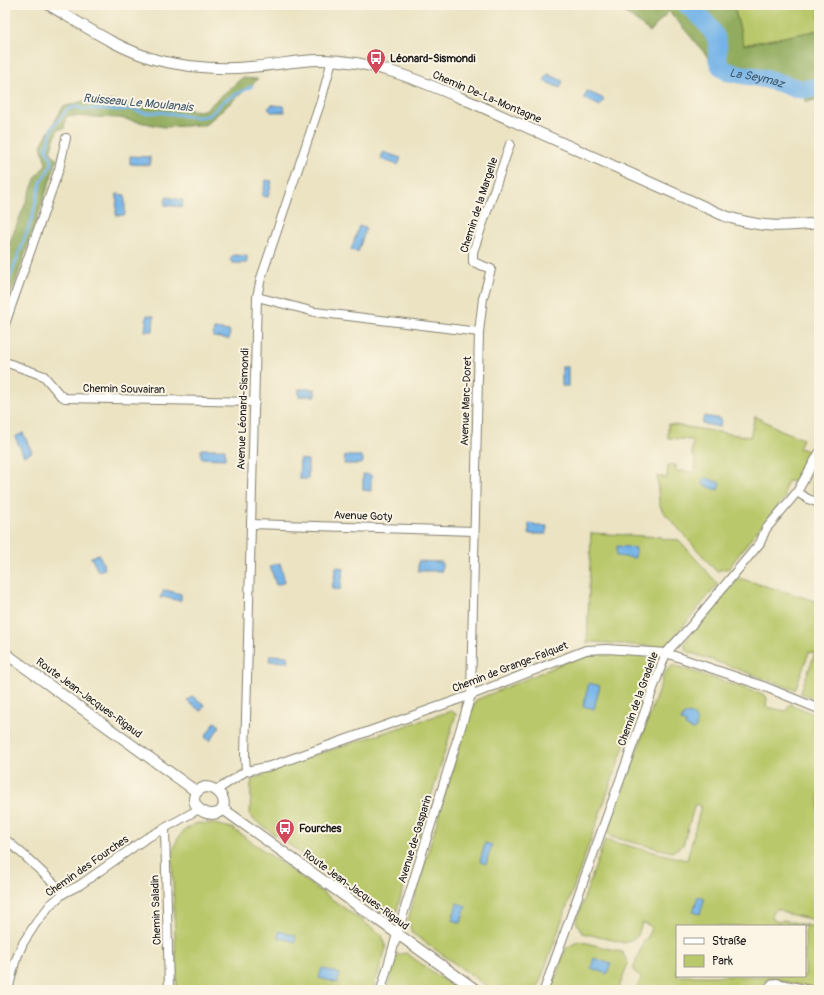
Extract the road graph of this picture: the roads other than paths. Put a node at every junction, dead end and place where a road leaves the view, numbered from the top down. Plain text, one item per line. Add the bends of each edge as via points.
1 (49, 5) edge
2 (332, 60) junction
3 (66, 138) dead end
4 (510, 144) dead end
5 (819, 223) edge
6 (257, 297) junction
7 (5, 324) edge
8 (479, 332) junction
9 (5, 362) edge
10 (255, 402) junction
11 (819, 454) edge
12 (798, 492) junction
13 (819, 503) edge
14 (251, 524) junction
15 (474, 531) junction
16 (5, 653) edge
17 (666, 653) junction
18 (471, 695) junction
19 (819, 709) edge
20 (246, 771) junction
21 (217, 790) junction
22 (197, 792) junction
23 (199, 808) junction
24 (223, 809) junction
25 (165, 829) junction
26 (5, 839) edge
27 (64, 893) junction
28 (397, 934) junction
29 (771, 985) dead end
30 (8, 990) edge
31 (169, 990) edge
32 (381, 990) edge
33 (476, 990) edge
34 (544, 990) edge
35 (809, 990) edge

1 - 2 street, Chemin De-La-Montagne via 138,54 177,64 234,68
2 - 5 street, Chemin De-La-Montagne via 379,68 442,90 737,220 775,227
2 - 6 street, Avenue Léonard-Sismondi via 322,102 261,278
3 - 7 street via 59,169
4 - 8 street, Chemin de la Margelle via 473,252 473,262 491,269 483,298
6 - 8 street via 315,312
6 - 10 street, Avenue Léonard-Sismondi
8 - 15 street, Avenue Marc-Doret
9 - 10 street, Chemin Souvairan via 44,376 65,398
10 - 14 street, Avenue Léonard-Sismondi
11 - 12 street, Chemin de la Gradelle
12 - 13 street via 808,500
12 - 17 street, Chemin de la Gradelle via 766,529 760,543
14 - 15 street, Avenue Goty
14 - 20 street, Avenue Léonard-Sismondi
15 - 18 street, Avenue Marc-Doret
16 - 22 street, Route Jean-Jacques-Rigaud
17 - 18 street, Chemin de Grange-Falquet via 607,648 586,650
17 - 19 street, Chemin de Grange-Falquet via 763,686
17 - 34 street, Chemin de la Gradelle
18 - 20 street, Chemin de Grange-Falquet via 271,766
18 - 28 street, Avenue de-Gasparin
20 - 21 street, Chemin de Grange-Falquet
21 - 22 street via 205,787
21 - 24 street via 224,799
22 - 23 street via 194,802
23 - 24 street via 212,814
23 - 25 street, Chemin des Fourches
24 - 28 street, Route Jean-Jacques-Rigaud
25 - 27 street, Chemin des Fourches via 144,839 80,885
25 - 31 street, Chemin Saladin
26 - 27 street
27 - 30 street, Chemin des Fourches via 51,904 27,937 15,962
28 - 32 street, Avenue de-Gasparin
28 - 33 street, Route Jean-Jacques-Rigaud
29 - 35 street via 776,983

